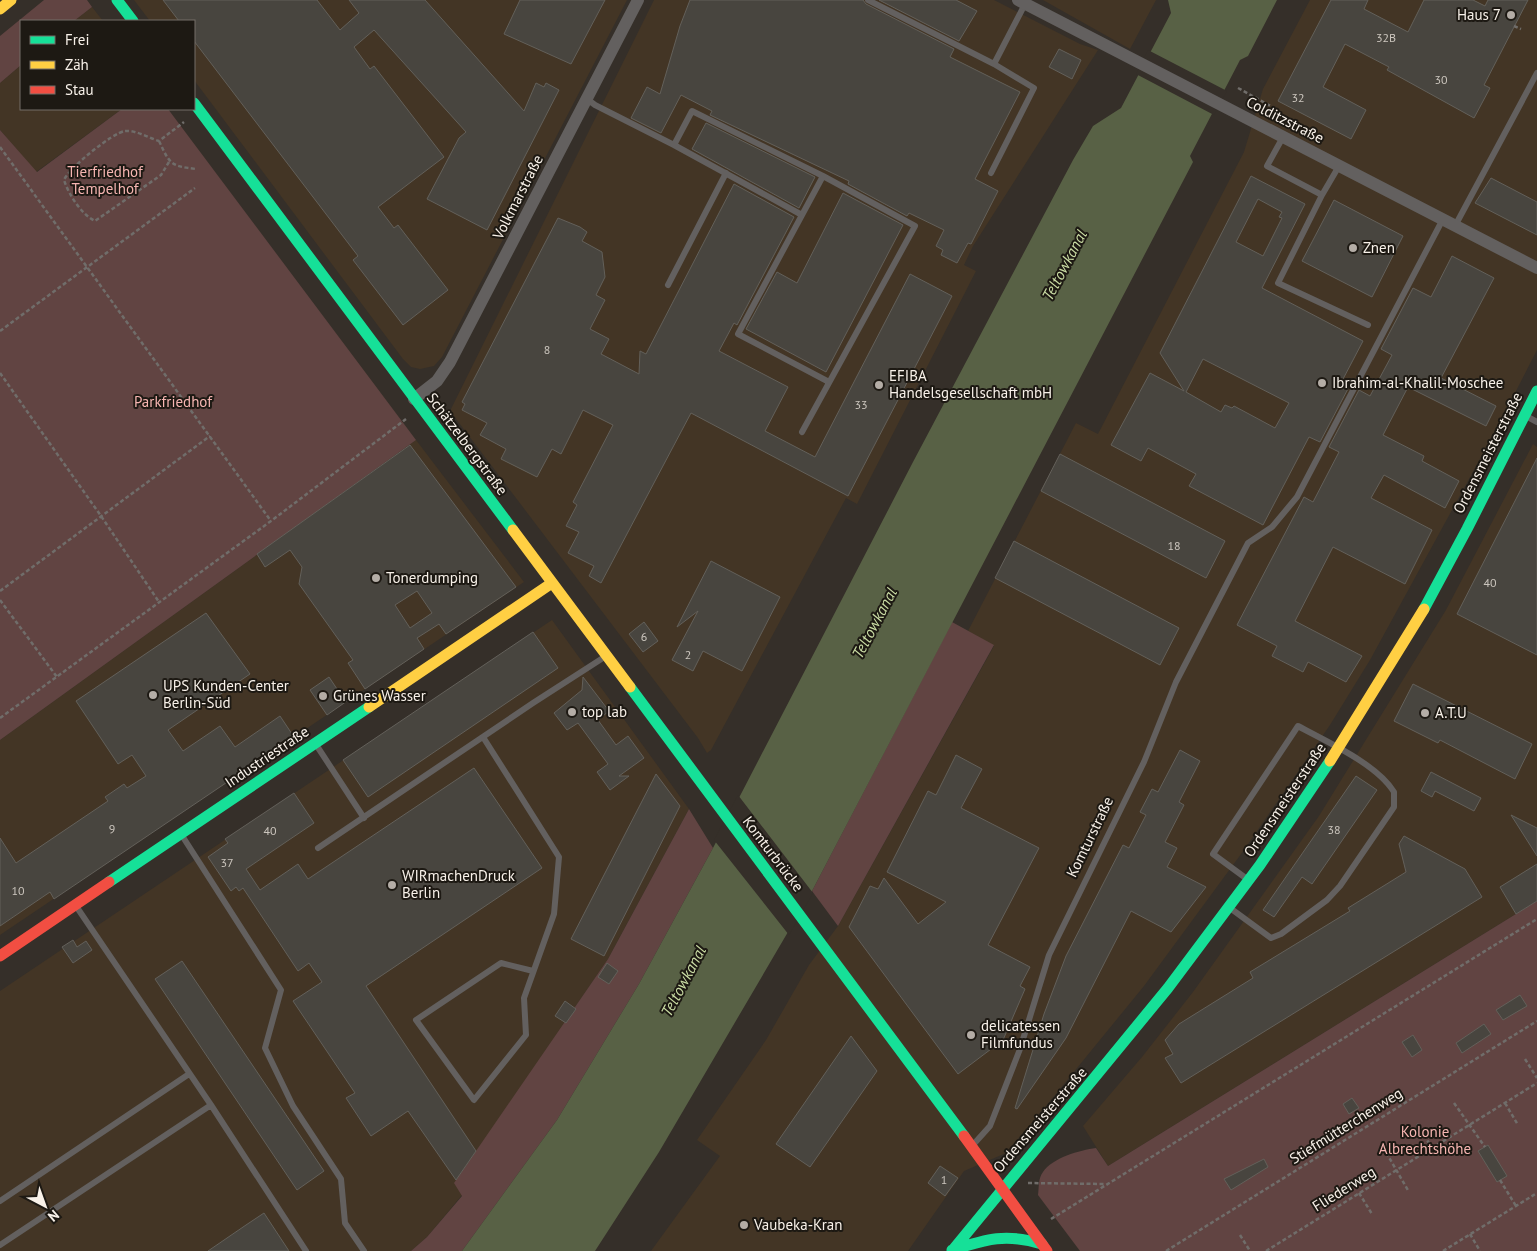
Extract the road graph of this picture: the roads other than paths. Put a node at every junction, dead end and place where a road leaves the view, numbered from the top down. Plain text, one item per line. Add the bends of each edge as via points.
1 (11, 0) edge
2 (117, 0) edge
3 (638, 0) edge
4 (868, 0) edge
5 (1022, 2) edge
6 (0, 9) edge
7 (131, 20) edge
8 (994, 64) junction
9 (1537, 73) edge
10 (587, 99) junction
11 (195, 104) edge
12 (1282, 137) junction
13 (674, 144) junction
14 (1339, 166) junction
15 (726, 173) junction
16 (991, 173) dead end
17 (823, 176) junction
18 (1322, 195) junction
19 (802, 214) junction
20 (1442, 219) junction
21 (1455, 226) junction
22 (1537, 268) edge
23 (668, 285) dead end
24 (1368, 325) dead end
25 (829, 382) junction
26 (1537, 392) edge
27 (414, 399) junction
28 (1525, 416) junction
29 (1537, 422) edge
30 (802, 432) dead end
31 (552, 583) junction
32 (606, 656) junction
33 (483, 737) junction
34 (315, 743) junction
35 (1338, 748) junction
36 (716, 803) joint
37 (364, 818) junction
38 (181, 833) junction
39 (318, 848) dead end
40 (1248, 880) junction
41 (75, 905) junction
42 (1229, 907) junction
43 (0, 956) edge
44 (534, 971) junction
45 (190, 1074) junction
46 (211, 1105) junction
47 (971, 1146) junction
48 (1001, 1188) junction
49 (0, 1201) edge
50 (0, 1245) edge
51 (1045, 1248) edge
52 (952, 1250) edge
53 (306, 1251) edge
54 (364, 1251) edge

1 - 6 street
2 - 7 street
3 - 10 street, Volkmarstraße
4 - 8 lane
5 - 8 lane
5 - 12 street, Colditzstraße
8 - 16 lane via 1034,88
9 - 21 lane
10 - 13 lane
10 - 27 street, Volkmarstraße via 450,362 437,381
11 - 27 street, Schätzelbergstraße
12 - 14 street, Colditzstraße
12 - 18 lane via 1267,166
13 - 15 lane
13 - 17 lane via 692,112
14 - 18 lane
14 - 20 street, Colditzstraße
15 - 19 lane
15 - 23 lane
17 - 19 lane
17 - 25 lane via 914,226
18 - 24 lane via 1278,283
19 - 25 lane via 738,334
20 - 21 street, Colditzstraße
20 - 47 lane, Komturstraße via 1296,497 1272,527 1248,543 1176,682 1144,762 1049,955 1020,1048 990,1126
21 - 22 street, Colditzstraße
25 - 30 lane
26 - 28 street, Ordensmeisterstraße
27 - 31 street, Schätzelbergstraße
28 - 29 lane
28 - 35 street, Ordensmeisterstraße via 1423,610
31 - 32 street, Schätzelbergstraße
31 - 34 street, Industriestraße
32 - 33 lane
32 - 36 street, Schätzelbergstraße
33 - 37 lane
33 - 44 lane via 558,857 554,914
34 - 37 lane
34 - 38 street, Industriestraße
35 - 40 street, Ordensmeisterstraße
35 - 40 lane via 1298,726 1213,854
35 - 42 lane via 1384,780 1394,792 1394,807 1327,900 1281,934 1272,938
36 - 47 street, Komturbrücke
37 - 39 lane
38 - 41 street, Industriestraße
38 - 54 lane via 280,990 265,1048 293,1106 341,1179 345,1223
40 - 42 street, Ordensmeisterstraße
41 - 43 street, Industriestraße
41 - 45 lane
42 - 48 street, Ordensmeisterstraße via 1084,1093
44 - 44 lane via 524,998 526,1035 474,1100 416,1020 500,963
45 - 46 lane
45 - 49 lane
46 - 50 lane
46 - 53 lane
47 - 48 street
48 - 51 street
48 - 52 street, Ordensmeisterstraße
51 - 52 street via 1021,1237 996,1236

